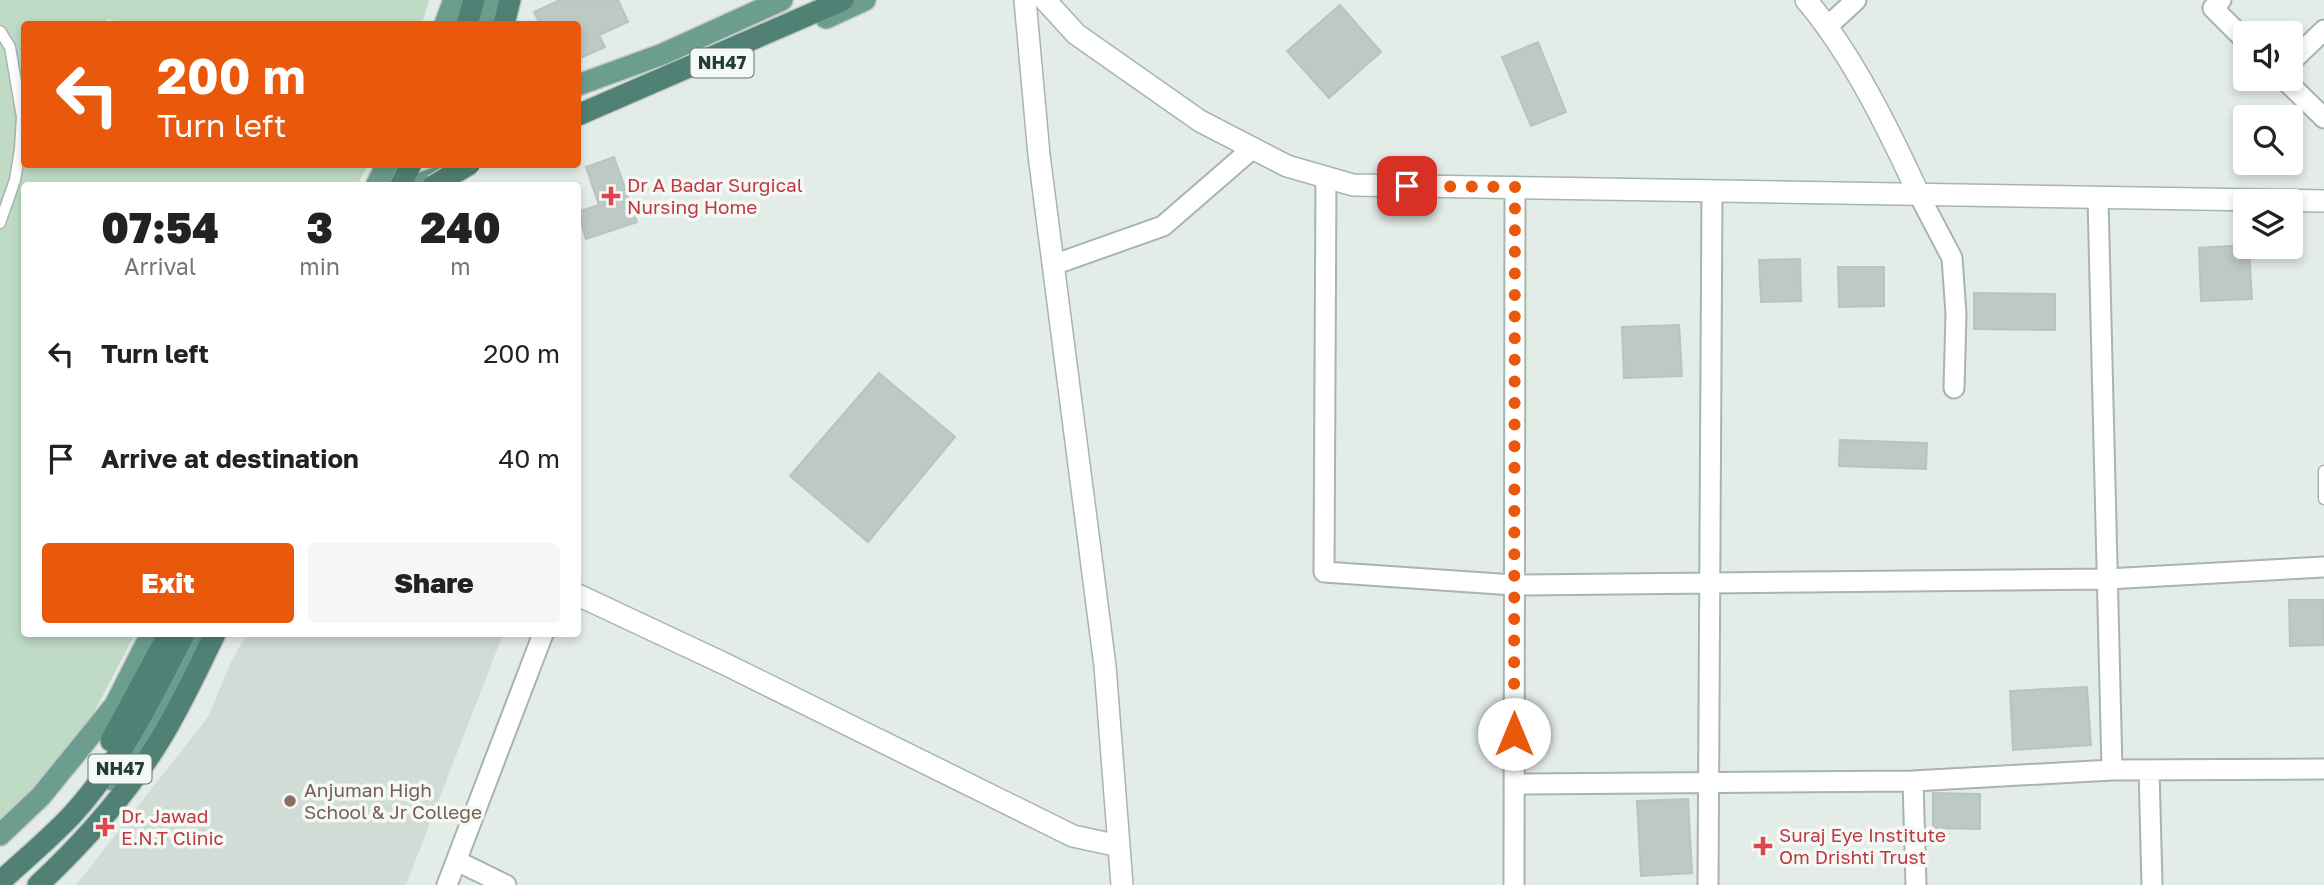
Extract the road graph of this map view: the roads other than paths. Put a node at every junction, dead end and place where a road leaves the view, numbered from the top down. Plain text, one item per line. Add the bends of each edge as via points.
1 (454, 0) edge
2 (474, 0) edge
3 (492, 0) edge
4 (510, 0) edge
5 (782, 0) edge
6 (821, 0) edge
7 (843, 0) edge
8 (865, 0) edge
9 (1025, 0) edge
10 (1045, 0) edge
11 (1806, 0) edge
12 (1856, 0) edge
13 (2213, 3) edge
14 (446, 21) edge
15 (468, 21) edge
16 (487, 21) edge
17 (505, 21) edge
18 (1828, 26) junction
19 (2233, 26) edge
20 (2324, 30) edge
21 (0, 32) edge
22 (2303, 50) edge
23 (581, 84) edge
24 (2296, 91) edge
25 (581, 104) edge
26 (21, 111) edge
27 (581, 114) edge
28 (2324, 118) edge
29 (581, 121) edge
30 (21, 133) edge
31 (1253, 148) junction
32 (444, 168) edge
33 (461, 168) edge
34 (1326, 177) junction
35 (427, 182) edge
36 (1515, 187) junction
37 (1712, 191) junction
38 (1919, 195) junction
39 (2098, 198) junction
40 (2324, 201) edge
41 (0, 223) edge
42 (1053, 265) junction
43 (1954, 388) dead end
44 (2324, 471) edge
45 (2324, 499) edge
46 (2324, 567) edge
47 (2107, 579) junction
48 (1711, 583) junction
49 (1514, 585) junction
50 (581, 596) edge
51 (149, 637) edge
52 (166, 637) edge
53 (182, 637) edge
54 (201, 637) edge
55 (213, 637) edge
56 (543, 637) edge
57 (2324, 769) edge
58 (2112, 770) junction
59 (2149, 770) junction
60 (1913, 781) junction
61 (1709, 782) junction
62 (1514, 784) junction
63 (0, 835) edge
64 (1119, 846) junction
65 (457, 861) junction
66 (0, 869) edge
67 (0, 882) edge
68 (12, 885) edge
69 (38, 885) edge
70 (447, 885) edge
71 (506, 885) edge
72 (1122, 885) edge
73 (1514, 885) edge
74 (1708, 885) edge
75 (1916, 885) edge
76 (2151, 885) edge

1 - 14 main road
2 - 15 highway
3 - 16 main road
4 - 17 highway
5 - 23 main road via 663,54
6 - 25 highway, NH47
7 - 27 highway, NH47
8 - 29 main road, NH47
9 - 42 street
10 - 31 street via 1076,34 1200,121
11 - 18 street
12 - 18 street
13 - 19 street
18 - 38 street via 1894,141
20 - 22 street
21 - 26 lane via 10,47
24 - 28 street
30 - 41 lane via 15,180
31 - 34 street via 1287,166
31 - 42 street via 1163,226
32 - 35 highway, bridge
33 - 35 highway, bridge
34 - 36 street via 1353,185
34 - 49 street via 1324,572
36 - 37 street
36 - 49 street
37 - 38 street
37 - 48 street
38 - 39 street
38 - 43 street via 1952,258
39 - 40 street
39 - 47 street
42 - 64 street via 1105,666
44 - 45 lane
46 - 47 street
47 - 48 street
47 - 58 street
48 - 49 street
48 - 61 street
49 - 62 street
50 - 64 street via 1073,836
51 - 63 main road, NH47 via 115,705 41,796
52 - 66 highway via 98,763 59,815
53 - 67 highway, NH47 via 140,720 108,769 71,815
54 - 68 main road, NH47 via 142,740 85,815
55 - 69 highway via 145,762 77,849
56 - 65 street
57 - 59 street
58 - 59 street
58 - 60 street
59 - 76 street
60 - 61 street
60 - 75 street
61 - 62 street
61 - 74 street
62 - 73 street
64 - 72 street
65 - 70 street
65 - 71 street

